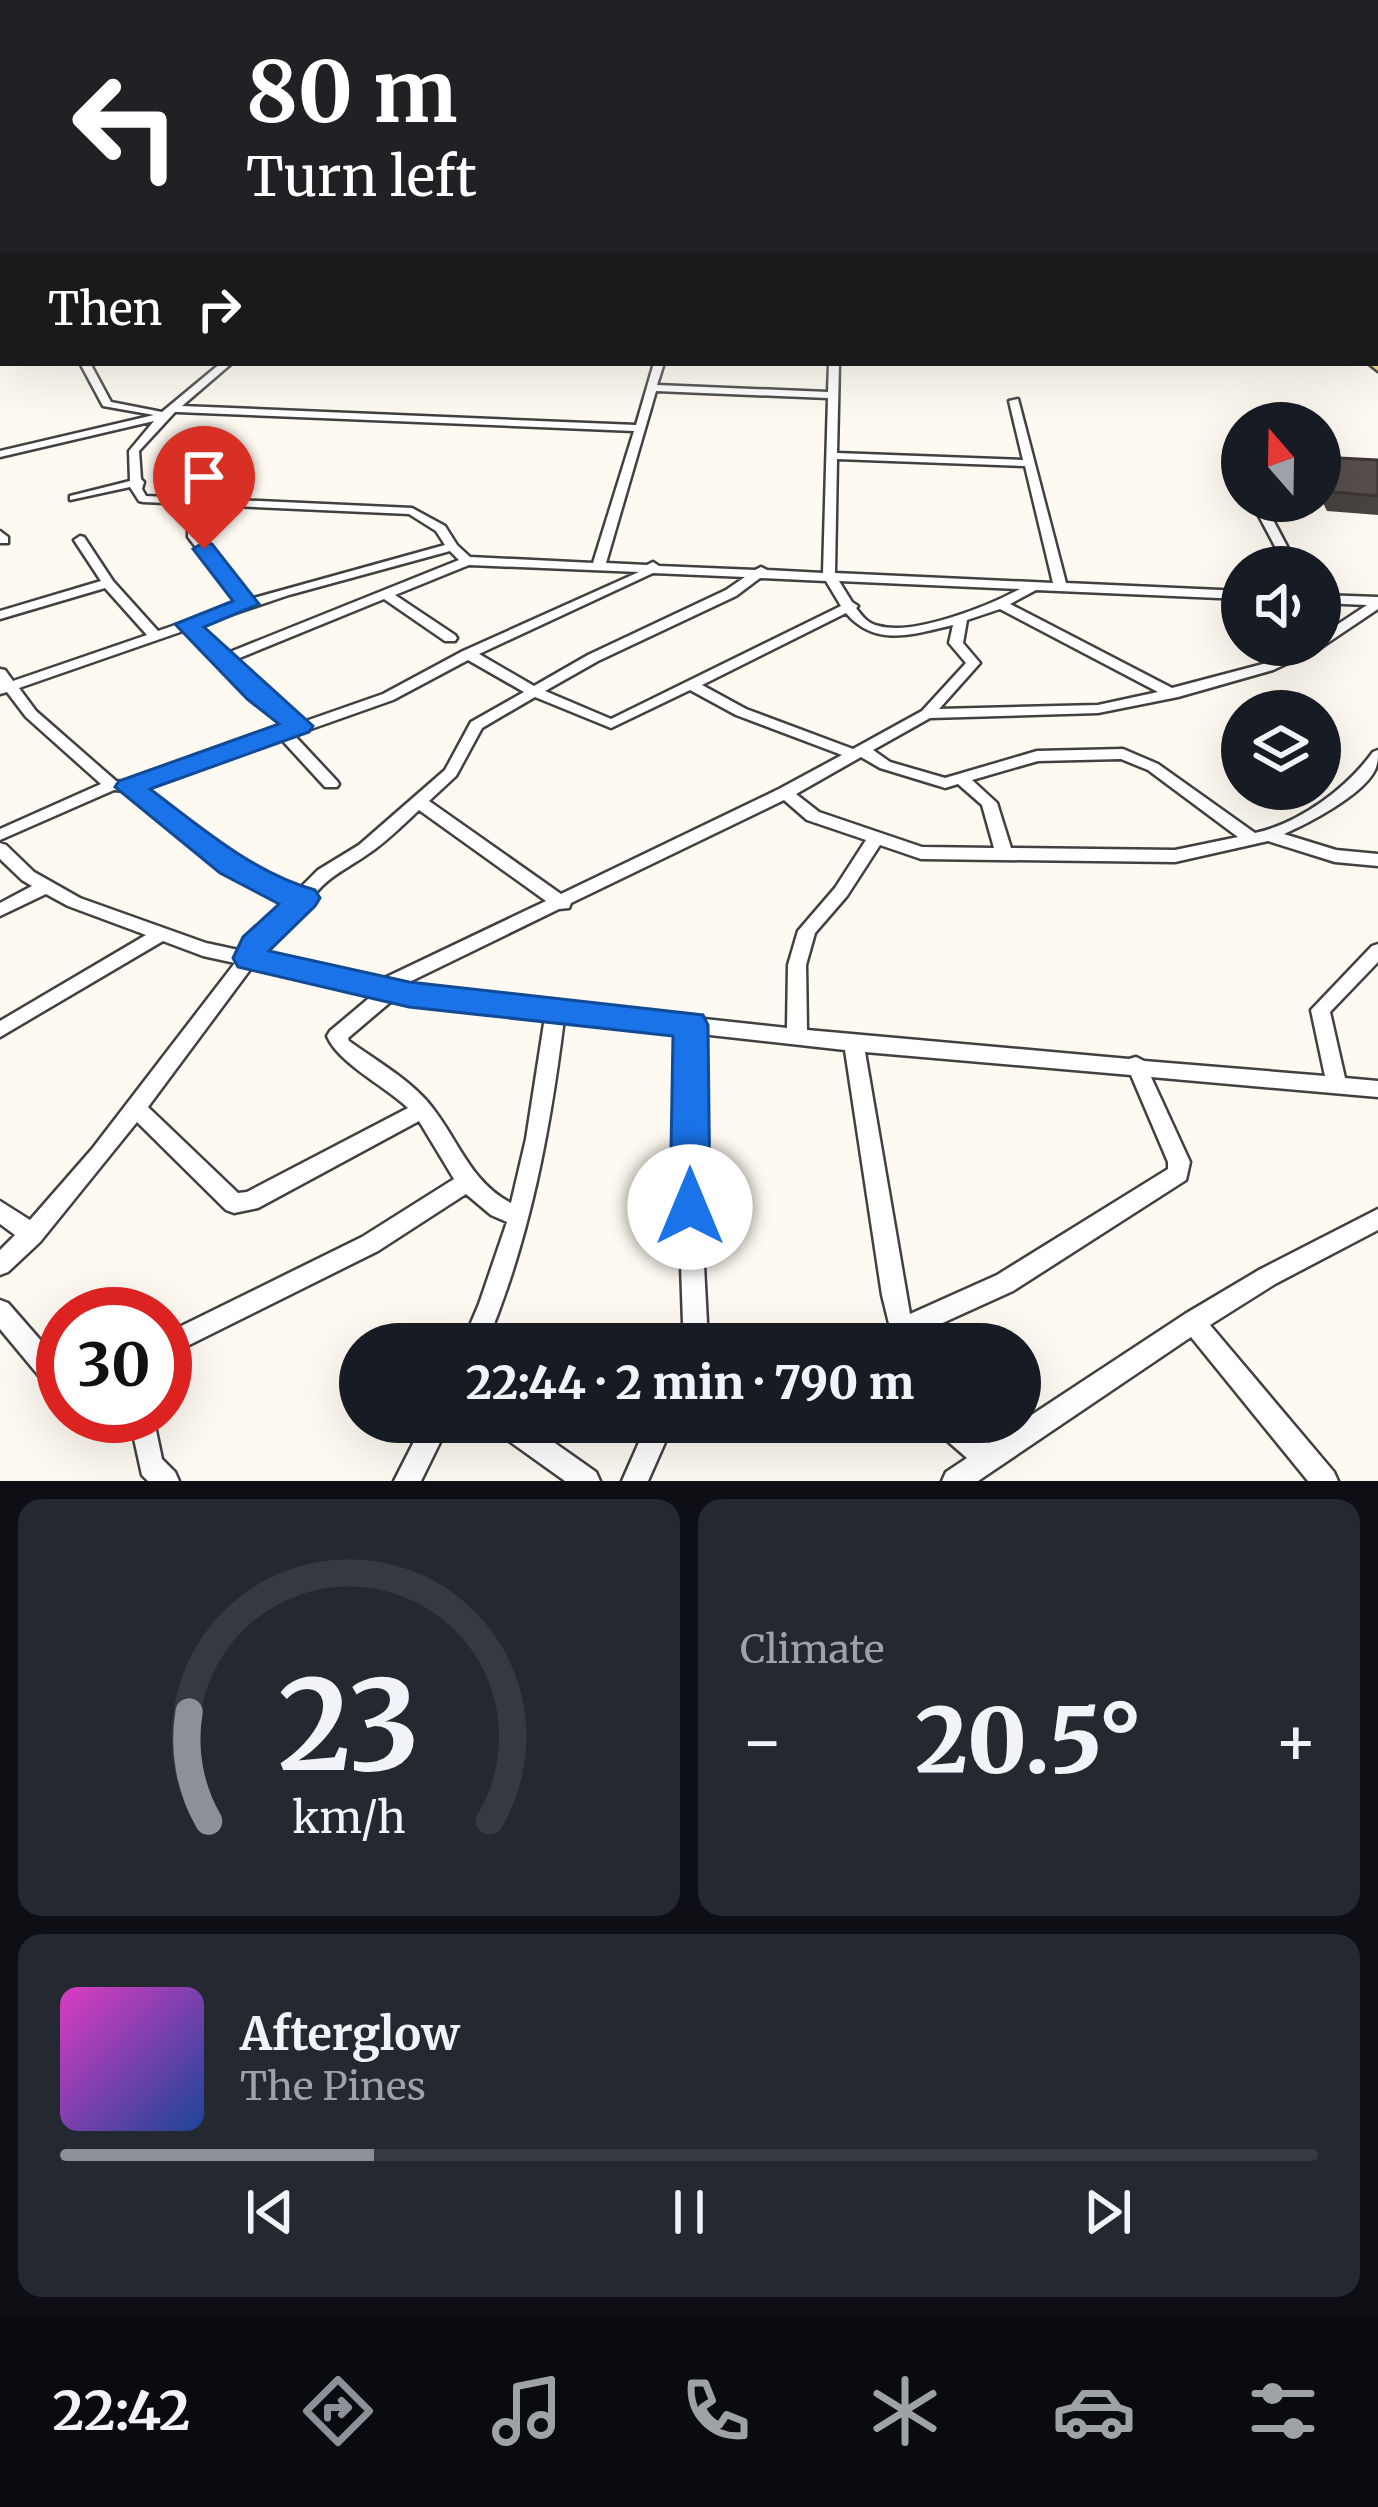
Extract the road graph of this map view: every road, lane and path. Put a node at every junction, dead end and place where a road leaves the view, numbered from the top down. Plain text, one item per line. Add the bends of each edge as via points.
1 (87, 366) edge
2 (224, 366) edge
3 (658, 366) edge
4 (834, 366) edge
5 (652, 388) junction
6 (834, 395) junction
7 (1014, 401) dead end
8 (170, 413) junction
9 (640, 428) junction
10 (0, 454) edge
11 (835, 456) junction
12 (1026, 463) junction
13 (138, 482) junction
14 (74, 498) dead end
15 (192, 534) dead end
16 (80, 540) dead end
17 (452, 547) junction
18 (467, 561) junction
19 (599, 565) junction
20 (653, 566) junction
21 (762, 571) junction
22 (830, 574) junction
23 (108, 583) junction
24 (1034, 585) junction
25 (1060, 586) junction
26 (1221, 594) edge
27 (386, 595) junction
28 (1341, 600) edge
29 (1378, 602) edge
30 (248, 604) junction
31 (1002, 604) junction
32 (851, 606) junction
33 (0, 615) edge
34 (961, 618) junction
35 (187, 624) junction
36 (1341, 627) edge
37 (154, 634) junction
38 (450, 638) dead end
39 (468, 654) junction
40 (224, 660) junction
41 (1270, 666) edge
42 (2, 684) edge
43 (691, 685) junction
44 (533, 691) junction
45 (1173, 694) junction
46 (927, 714) junction
47 (291, 729) junction
48 (859, 752) junction
49 (1378, 755) edge
50 (964, 781) junction
51 (331, 784) dead end
52 (120, 786) junction
53 (785, 793) junction
54 (419, 802) junction
55 (0, 835) edge
56 (877, 836) junction
57 (1260, 837) junction
58 (0, 849) edge
59 (1004, 853) junction
60 (1378, 860) edge
61 (45, 886) junction
62 (304, 898) junction
63 (563, 904) junction
64 (0, 910) edge
65 (161, 934) junction
66 (1377, 953) edge
67 (249, 958) junction
68 (386, 989) junction
69 (555, 1012) junction
70 (691, 1025) junction
71 (0, 1030) edge
72 (797, 1033) junction
73 (854, 1042) junction
74 (1136, 1065) junction
75 (1336, 1086) junction
76 (1378, 1089) edge
77 (134, 1107) junction
78 (422, 1110) junction
79 (467, 1182) junction
80 (0, 1210) edge
81 (520, 1217) junction
82 (1376, 1222) edge
83 (32, 1235) junction
84 (0, 1264) edge
85 (0, 1311) edge
86 (1193, 1322) junction
87 (484, 1323) edge
88 (695, 1323) edge
89 (902, 1323) edge
90 (929, 1323) edge
91 (192, 1333) edge
92 (36, 1353) edge
93 (146, 1443) edge
94 (426, 1443) edge
95 (534, 1443) edge
96 (652, 1443) edge
97 (969, 1443) edge
98 (986, 1457) junction
99 (166, 1481) edge
100 (407, 1481) edge
101 (587, 1481) edge
102 (635, 1481) edge
103 (956, 1481) edge
104 (1325, 1481) edge

1 - 8 street via 107,404
2 - 8 street
3 - 5 street
4 - 6 street
5 - 6 street
5 - 9 street
6 - 11 street
7 - 12 street
8 - 9 street
8 - 10 street
8 - 13 street via 134,451
9 - 19 street
11 - 12 street
11 - 22 street
12 - 25 street
13 - 14 street
13 - 17 street via 143,499 412,511 441,529
15 - 30 street
16 - 23 street
17 - 18 street
17 - 30 street
18 - 19 street
18 - 27 street
19 - 20 street
20 - 21 street
20 - 39 street
21 - 22 street
21 - 44 street
22 - 24 street
22 - 32 street
23 - 33 street
23 - 37 street
24 - 25 street
24 - 31 street
25 - 26 street
27 - 38 street
27 - 40 street
28 - 29 street
29 - 36 street
30 - 35 street
31 - 34 street
31 - 45 street
32 - 34 street via 879,632
32 - 43 street
34 - 46 street via 956,644 973,663
35 - 37 street
35 - 40 street
37 - 42 street
39 - 44 street
39 - 47 street via 388,697
40 - 47 street
41 - 45 street
42 - 52 street via 76,757
43 - 44 street via 611,724
43 - 48 street via 741,712
44 - 54 street via 476,725 451,773
45 - 46 street via 1098,709
46 - 48 street
47 - 51 street
47 - 52 street
48 - 50 street via 945,783
48 - 53 street
49 - 57 street via 1338,800
50 - 57 street via 1037,756 1123,754
50 - 59 street via 989,803
52 - 55 street
52 - 62 street via 231,866
53 - 56 street via 813,816
53 - 63 street
54 - 62 street via 323,874
54 - 63 street
56 - 59 street via 921,854
56 - 72 street via 807,931 797,964
57 - 59 street via 1175,856
57 - 60 street
58 - 61 street
61 - 64 street
61 - 65 street
62 - 67 street
63 - 68 street
65 - 67 street
65 - 71 street
66 - 75 street via 1320,1010
67 - 68 street
67 - 77 street
68 - 69 street
68 - 78 street via 337,1036
69 - 70 street
69 - 81 street
70 - 72 street
70 - 88 street
72 - 73 street
73 - 74 street
73 - 89 street
74 - 75 street
74 - 90 street via 1178,1174
75 - 76 street
77 - 78 street via 234,1202 250,1201
77 - 83 street
78 - 79 street
79 - 81 street via 494,1208
79 - 91 street via 370,1244
80 - 83 street
81 - 87 street
82 - 86 street
83 - 84 street
85 - 92 street
86 - 98 street
86 - 104 street
93 - 99 street via 151,1466
94 - 100 street
95 - 101 street
96 - 102 street
97 - 98 street
98 - 103 street

